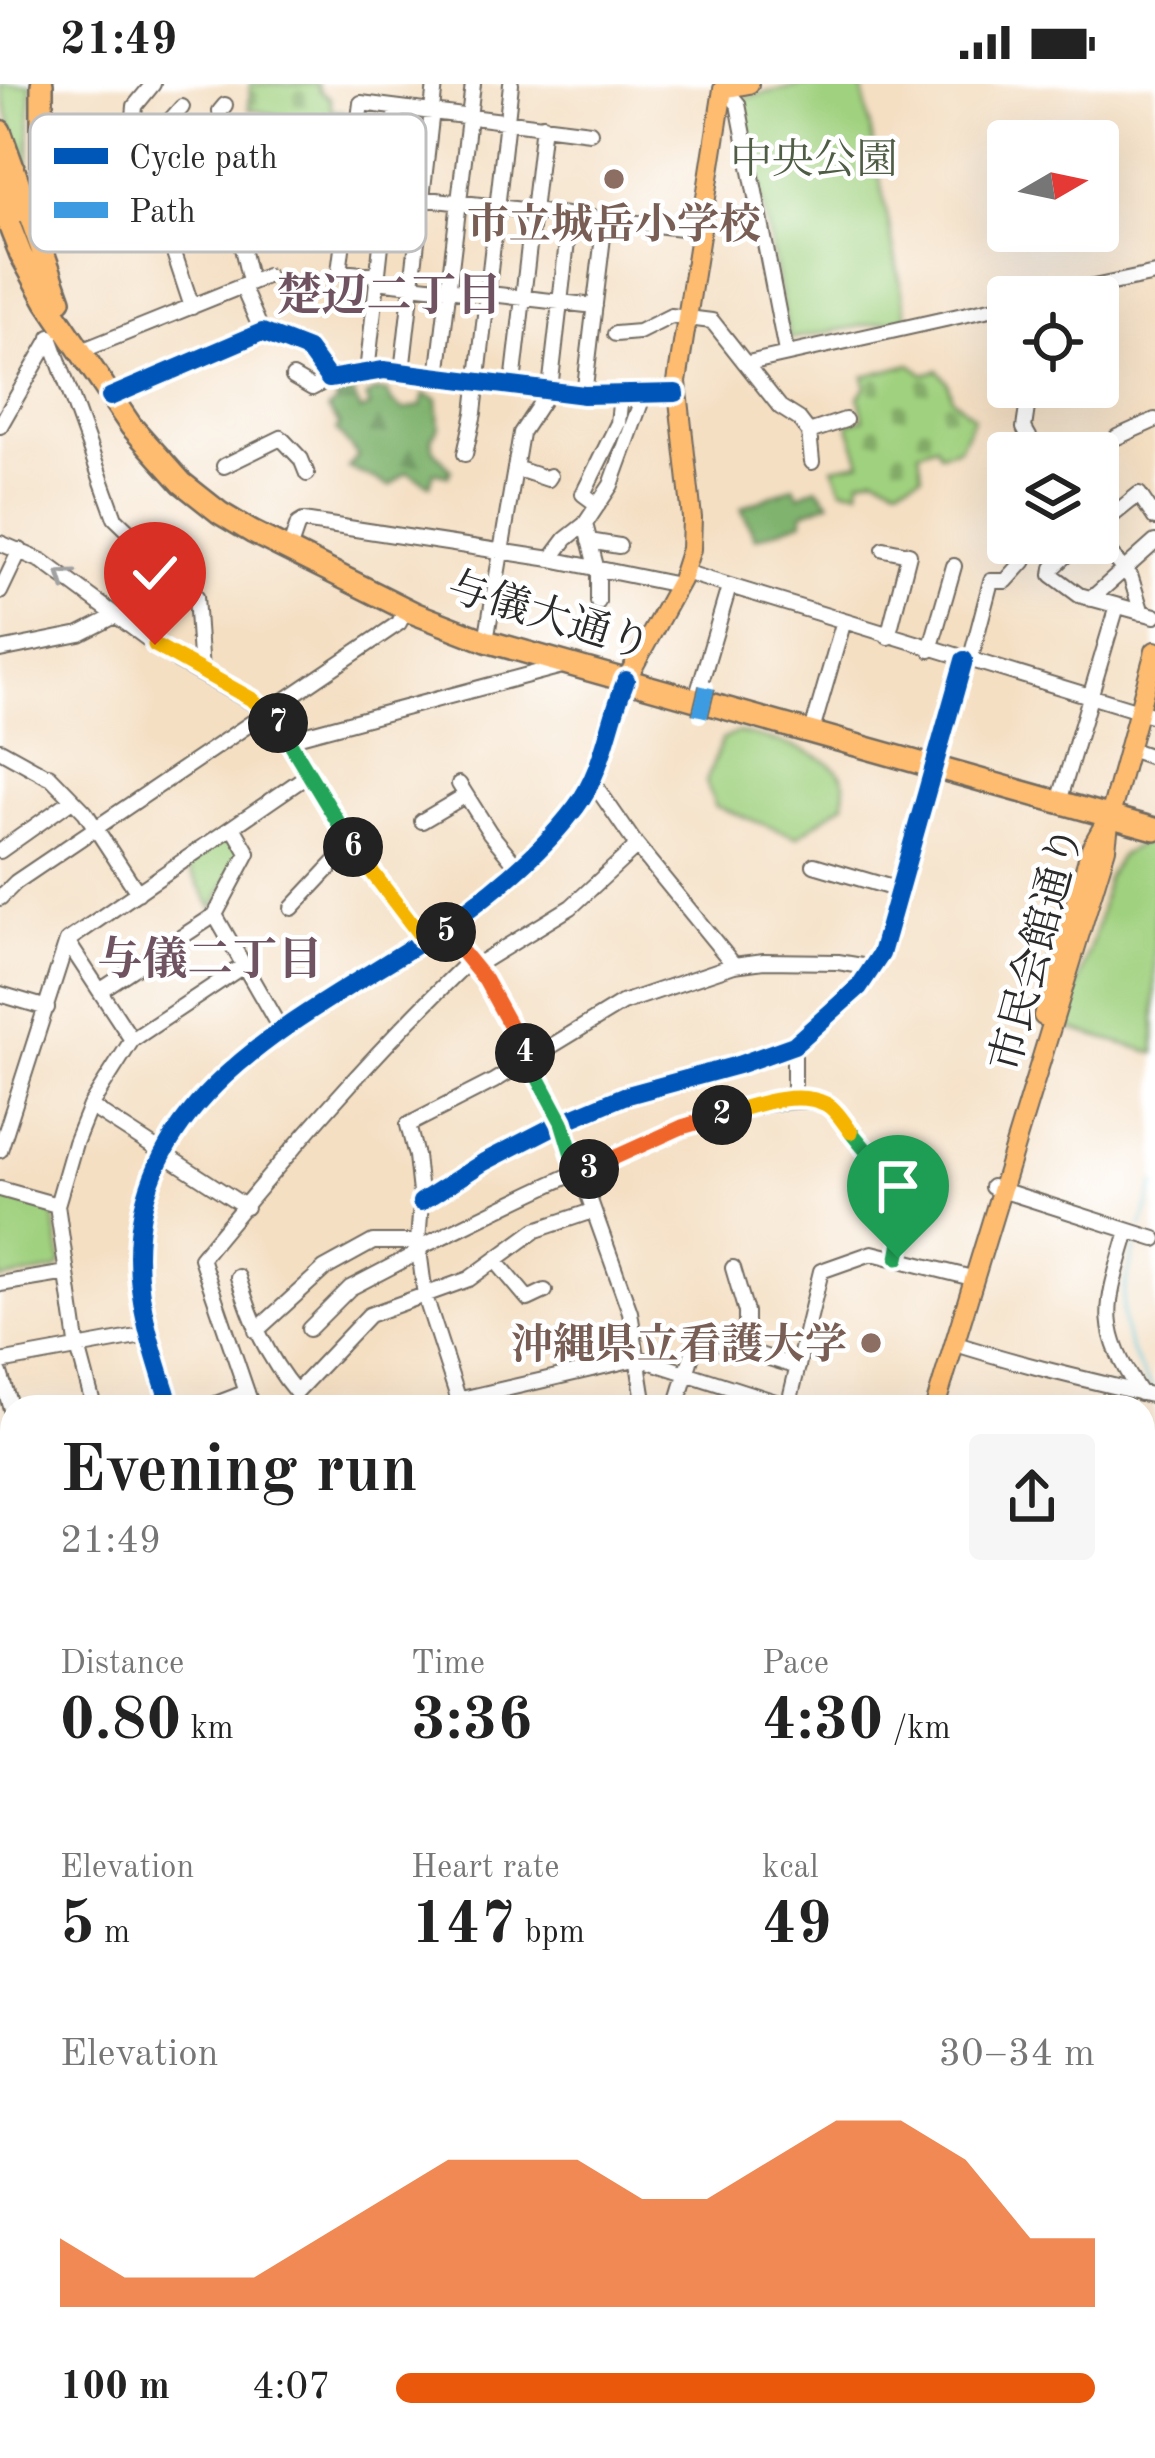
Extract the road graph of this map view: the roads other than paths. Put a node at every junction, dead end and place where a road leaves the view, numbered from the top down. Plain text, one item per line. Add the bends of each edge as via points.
1 (42, 84) edge
2 (153, 84) edge
3 (435, 84) edge
4 (473, 84) edge
5 (511, 84) edge
6 (749, 84) edge
7 (723, 87) edge
8 (225, 106) dead end
9 (182, 107) dead end
10 (396, 108) junction
11 (431, 112) junction
12 (36, 114) edge
13 (134, 114) edge
14 (176, 114) edge
15 (220, 114) edge
16 (360, 114) edge
17 (395, 114) edge
18 (469, 117) junction
19 (505, 122) junction
20 (543, 125) junction
21 (0, 130) edge
22 (590, 132) dead end
23 (30, 147) edge
24 (0, 160) edge
25 (426, 160) edge
26 (0, 174) edge
27 (21, 195) edge
28 (426, 199) edge
29 (459, 203) junction
30 (494, 207) junction
31 (531, 212) junction
32 (570, 216) junction
33 (605, 220) junction
34 (30, 227) edge
35 (699, 230) junction
36 (30, 244) edge
37 (30, 246) edge
38 (32, 252) edge
39 (33, 252) edge
40 (37, 252) edge
41 (41, 252) edge
42 (174, 252) edge
43 (240, 252) edge
44 (342, 252) edge
45 (378, 252) edge
46 (415, 252) edge
47 (1155, 274) edge
48 (268, 276) dead end
49 (376, 278) junction
50 (246, 284) junction
51 (411, 284) junction
52 (1119, 284) edge
53 (46, 285) junction
54 (448, 290) junction
55 (484, 294) junction
56 (522, 298) junction
57 (560, 302) junction
58 (596, 306) junction
59 (192, 308) junction
60 (987, 309) edge
61 (684, 318) junction
62 (58, 331) junction
63 (262, 332) junction
64 (615, 334) dead end
65 (81, 351) junction
66 (786, 352) junction
67 (748, 363) junction
68 (402, 372) junction
69 (367, 373) junction
70 (293, 377) dead end
71 (437, 377) junction
72 (329, 379) junction
73 (476, 382) junction
74 (513, 384) junction
75 (550, 389) junction
76 (676, 393) junction
77 (621, 394) junction
78 (644, 394) junction
79 (584, 395) junction
80 (110, 397) junction
81 (845, 420) dead end
82 (1155, 420) edge
83 (0, 426) edge
84 (809, 432) junction
85 (1119, 436) edge
86 (465, 454) dead end
87 (812, 462) dead end
88 (224, 466) dead end
89 (515, 469) junction
90 (308, 474) dead end
91 (550, 476) dead end
92 (598, 505) junction
93 (1119, 510) edge
94 (1155, 518) edge
95 (585, 524) junction
96 (590, 541) junction
97 (1155, 542) edge
98 (0, 543) edge
99 (619, 546) dead end
100 (884, 549) dead end
101 (20, 550) junction
102 (289, 550) junction
103 (502, 551) junction
104 (551, 560) junction
105 (1021, 564) edge
106 (1057, 564) edge
107 (1119, 564) edge
108 (954, 566) dead end
109 (596, 567) junction
110 (1124, 570) junction
111 (681, 579) junction
112 (729, 587) junction
113 (0, 592) edge
114 (1091, 599) junction
115 (598, 602) dead end
116 (1117, 606) junction
117 (406, 609) junction
118 (117, 615) junction
119 (1149, 615) edge
120 (843, 624) junction
121 (888, 637) junction
122 (486, 641) junction
123 (0, 650) edge
124 (930, 650) junction
125 (1155, 651) edge
126 (967, 661) junction
127 (567, 665) junction
128 (201, 673) junction
129 (626, 680) junction
130 (1155, 686) edge
131 (1091, 698) junction
132 (701, 701) junction
133 (267, 711) junction
134 (1148, 714) edge
135 (812, 731) junction
136 (288, 740) junction
137 (1129, 748) junction
138 (0, 750) edge
139 (1155, 758) edge
140 (934, 764) junction
141 (308, 775) junction
142 (592, 781) junction
143 (72, 800) junction
144 (1059, 802) junction
145 (1110, 816) junction
146 (422, 821) dead end
147 (233, 827) junction
148 (94, 828) junction
149 (1155, 829) edge
150 (351, 844) junction
151 (637, 845) junction
152 (0, 851) edge
153 (814, 865) dead end
154 (518, 867) junction
155 (899, 890) junction
156 (137, 892) junction
157 (0, 896) edge
158 (292, 908) dead end
159 (214, 915) junction
160 (442, 928) junction
161 (423, 939) junction
162 (67, 941) junction
163 (472, 963) junction
164 (734, 965) junction
165 (243, 966) junction
166 (874, 968) junction
167 (101, 990) junction
168 (0, 994) edge
169 (46, 1008) junction
170 (282, 1032) junction
171 (132, 1040) junction
172 (794, 1045) junction
173 (529, 1060) junction
174 (794, 1099) junction
175 (90, 1106) junction
176 (562, 1122) junction
177 (0, 1150) edge
178 (164, 1152) junction
179 (578, 1174) junction
180 (0, 1189) edge
181 (998, 1189) junction
182 (421, 1202) junction
183 (57, 1205) junction
184 (246, 1207) junction
185 (592, 1211) junction
186 (1141, 1234) edge
187 (419, 1247) junction
188 (898, 1258) junction
189 (496, 1261) junction
190 (733, 1268) dead end
191 (67, 1273) junction
192 (973, 1273) junction
193 (238, 1277) dead end
194 (0, 1284) edge
195 (544, 1291) dead end
196 (425, 1296) junction
197 (309, 1329) dead end
198 (256, 1331) junction
199 (148, 1335) junction
200 (953, 1342) junction
201 (78, 1348) junction
202 (746, 1352) junction
203 (639, 1358) junction
204 (0, 1362) edge
205 (798, 1367) junction
206 (686, 1375) junction
207 (91, 1395) edge
208 (168, 1395) edge
209 (247, 1395) edge
210 (457, 1395) edge
211 (494, 1395) edge
212 (644, 1395) edge
213 (680, 1395) edge
214 (750, 1395) edge
215 (791, 1395) edge
216 (938, 1395) edge
217 (1149, 1395) edge

1 - 12 highway
2 - 13 street
3 - 11 street
4 - 18 street
5 - 19 street
6 - 7 main road
7 - 35 main road
7 - 66 street via 739,104
8 - 15 street
9 - 14 street
10 - 11 street
10 - 16 street via 361,103
10 - 17 street
11 - 18 street
11 - 25 street
18 - 19 street
18 - 29 street
19 - 20 street
19 - 30 street
20 - 22 street
20 - 31 street
21 - 27 highway
23 - 27 highway
24 - 36 main road
26 - 37 main road
27 - 34 highway
28 - 29 street
29 - 30 street
29 - 54 street
30 - 31 street
30 - 55 street
31 - 32 street
31 - 56 street
32 - 33 street
32 - 57 street
33 - 35 street
33 - 58 street
35 - 61 main road
38 - 53 main road
39 - 53 main road
40 - 53 highway
41 - 53 highway
42 - 59 street
43 - 50 street
44 - 49 street via 339,272
45 - 49 street
46 - 51 street
47 - 52 street
48 - 50 street
49 - 51 street
49 - 69 street
50 - 59 street
50 - 63 street
51 - 54 street
51 - 68 street
53 - 62 highway, 与儀大通り
54 - 55 street
54 - 71 street
55 - 56 street
55 - 73 street
56 - 57 street
56 - 74 street
57 - 58 street
57 - 75 street
58 - 79 street
59 - 65 street
60 - 66 street
61 - 64 street
61 - 67 street via 712,321
61 - 76 main road
62 - 65 highway, 与儀大通り
62 - 83 street
62 - 128 street via 115,518 196,596
63 - 72 street via 308,350
63 - 80 street
65 - 80 highway, 与儀大通り
66 - 67 street
67 - 84 street
68 - 69 street
68 - 71 street
69 - 72 street
70 - 72 street via 312,388
71 - 73 street
73 - 74 street
73 - 86 street
74 - 75 street
75 - 79 street
75 - 89 street via 521,433
76 - 78 street
76 - 111 main road via 693,526
77 - 78 street
77 - 79 street
77 - 92 street via 618,423 583,494
78 - 92 street
80 - 102 highway, 与儀大通り via 194,494
81 - 84 street
82 - 85 street
84 - 87 street
88 - 90 street via 281,438
89 - 91 street
89 - 103 street
92 - 95 street
93 - 94 street via 1139,494
95 - 96 street
95 - 104 street
96 - 99 street
96 - 109 street
97 - 110 street
98 - 101 street
100 - 121 street via 909,554
101 - 113 street
118 -> 101 street
102 - 103 street via 302,520
102 - 117 highway, 与儀大通り
103 - 104 street
103 - 122 street
104 - 109 street
105 - 126 street via 1006,581 991,581
106 - 114 street via 1052,574
107 - 110 street
108 - 124 street
109 - 111 street
109 - 115 street
110 - 114 street
110 - 119 street
111 - 112 street
111 - 129 main road
112 - 120 street
112 - 132 street
114 - 116 street
116 - 119 street
116 - 131 street
117 - 122 highway, 与儀大通り
117 - 133 street via 399,623
118 - 123 street via 80,634
118 - 128 street
120 - 121 street
120 - 135 street
121 - 124 street
122 - 127 highway, 与儀大通り
124 - 126 street
125 - 134 main road via 1140,698
126 - 131 street
126 - 140 street
127 - 129 highway, 与儀大通り
127 - 136 street
128 - 133 street
129 - 132 highway, 与儀大通り
129 - 142 street
130 - 134 main road
131 - 134 street
131 - 144 street
132 - 135 highway, 与儀大通り
133 - 136 street
133 - 148 street
134 - 137 main road, 市民会館通り
135 - 140 highway, 与儀大通り
136 - 141 street
137 - 139 street
137 - 145 main road, 市民会館通り
138 - 143 street via 48,776
140 - 144 highway, 与儀大通り
140 - 155 street
141 - 147 street
141 - 150 street
142 - 151 street
142 - 154 street
143 - 148 street
143 - 152 street
144 - 145 highway, 与儀大通り
145 - 149 highway, 与儀大通り
145 - 181 main road, 市民会館通り
146 - 154 street via 463,790
147 - 156 street
147 - 159 street via 248,853
148 - 156 street
148 - 157 street
150 - 158 street
150 - 161 street
151 - 163 street via 571,908
151 - 164 street
153 - 155 street
154 - 160 street
155 - 166 street
156 - 162 street
159 - 165 street
159 - 167 street
160 - 161 street
160 - 163 street
161 - 170 street
162 - 167 street
162 - 169 street
163 - 173 street
163 - 184 street via 335,1096
164 - 166 street
164 - 173 street via 619,1004
165 - 170 street
165 - 171 street
166 - 172 street
167 - 171 street
168 - 169 street
169 - 177 street
170 - 178 street via 209,1090
171 - 175 street
172 - 174 street
172 - 176 street
173 - 176 street
173 - 182 street via 408,1125
174 - 179 street via 682,1127
174 - 188 street via 831,1106 896,1188 905,1209
175 - 178 street
175 - 183 street
176 - 179 street
176 - 182 street
178 - 184 street
178 - 199 street via 138,1242
179 - 185 street
179 - 187 street
180 - 183 street
181 - 186 street
181 - 192 main road, 市民会館通り
182 - 187 street
183 - 191 street
184 - 209 street via 201,1258
185 - 189 street via 536,1230
185 - 203 street
186 - 217 street via 1108,1295 1107,1314 1113,1342
187 - 196 street
187 - 197 street via 350,1288
187 - 198 street via 374,1242 325,1269
188 - 192 street
188 - 205 street via 872,1252 820,1271
189 - 195 street via 528,1299
189 - 196 street
190 - 202 street via 746,1312
191 - 194 street
191 - 201 street
192 - 200 main road, 市民会館通り
193 - 198 street
196 - 198 street via 369,1315 296,1391
196 - 210 street
199 - 201 street
199 - 208 street
200 - 216 main road, 市民会館通り
200 - 217 street
201 - 204 street
201 - 207 street
202 - 205 street
202 - 206 street via 704,1338
203 - 206 street
203 - 211 street
203 - 212 street
205 - 215 street
206 - 213 street
206 - 214 street

